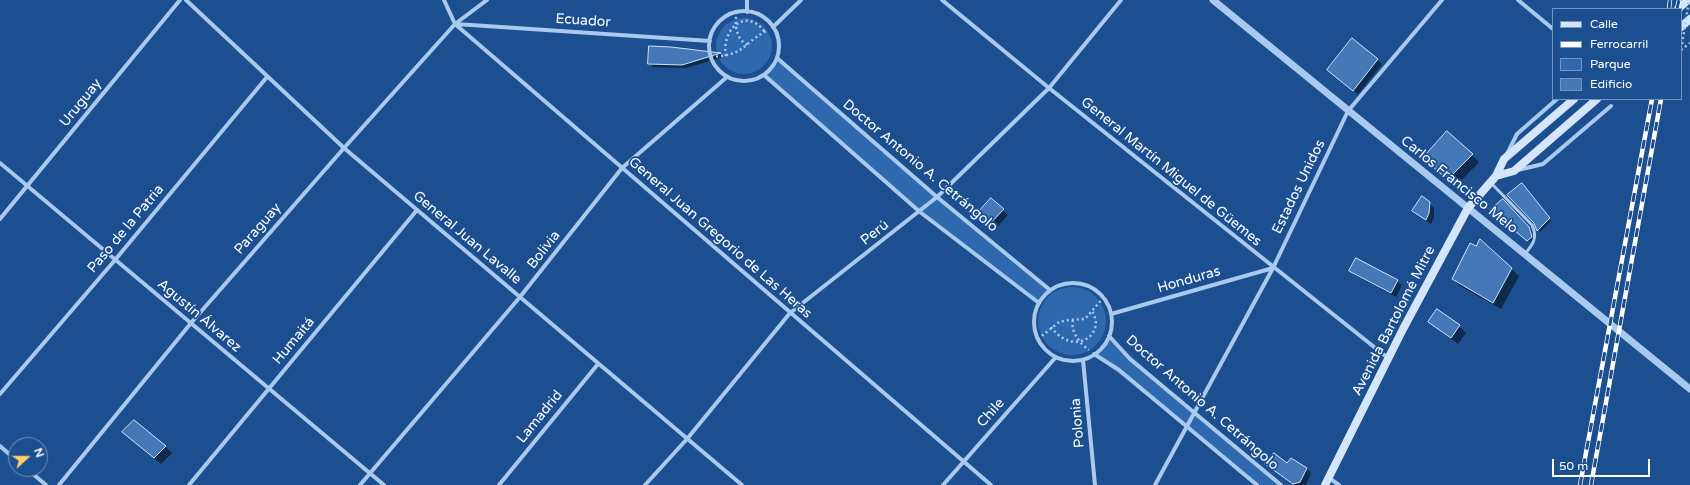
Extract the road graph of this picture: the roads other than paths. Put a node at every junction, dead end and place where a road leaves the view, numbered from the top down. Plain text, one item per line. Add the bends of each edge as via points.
1 (180, 0) edge
2 (186, 0) edge
3 (444, 0) edge
4 (487, 0) edge
5 (747, 0) edge
6 (801, 0) edge
7 (942, 0) edge
8 (1121, 0) edge
9 (1213, 0) edge
10 (1442, 0) edge
11 (1518, 0) edge
12 (1689, 0) edge
13 (1679, 8) edge
14 (747, 12) junction
15 (1690, 19) edge
16 (455, 24) junction
17 (1682, 25) edge
18 (773, 27) junction
19 (1552, 28) edge
20 (710, 41) junction
21 (777, 58) junction
22 (764, 75) junction
23 (267, 77) junction
24 (727, 77) junction
25 (1049, 88) junction
26 (1556, 100) edge
27 (1573, 100) edge
28 (1596, 100) edge
29 (1612, 106) dead end
30 (1348, 111) junction
31 (344, 148) junction
32 (1504, 159) junction
33 (0, 163) edge
34 (622, 168) junction
35 (1514, 170) junction
36 (1493, 179) junction
37 (27, 186) junction
38 (937, 197) junction
39 (1468, 208) junction
40 (416, 210) junction
41 (920, 212) junction
42 (0, 219) edge
43 (1525, 255) junction
44 (116, 260) junction
45 (1273, 268) junction
46 (1050, 290) junction
47 (520, 298) junction
48 (1038, 303) junction
49 (790, 313) junction
50 (1111, 314) junction
51 (191, 323) junction
52 (1110, 336) junction
53 (1094, 354) junction
54 (1056, 357) junction
55 (1389, 359) junction
56 (1083, 360) junction
57 (598, 364) junction
58 (269, 388) junction
59 (1690, 389) edge
60 (0, 394) edge
61 (1195, 413) junction
62 (1187, 426) junction
63 (687, 439) junction
64 (0, 446) edge
65 (8, 453) edge
66 (962, 462) junction
67 (370, 473) junction
68 (36, 477) edge
69 (1327, 481) edge
70 (46, 485) edge
71 (59, 485) edge
72 (188, 485) edge
73 (360, 485) edge
74 (384, 485) edge
75 (499, 485) edge
76 (646, 485) edge
77 (742, 485) edge
78 (943, 485) edge
79 (991, 485) edge
80 (1095, 485) edge
81 (1155, 485) edge
82 (1257, 485) edge
83 (1281, 485) edge
84 (1339, 485) edge

1 - 37 street, Uruguay
2 - 23 street, General Juan Lavalle
3 - 16 street, General Juan Gregorio de Las Heras
4 - 16 street, Paraguay
5 - 14 street
6 - 18 street
7 - 25 street, General Martín Miguel de Güemes
8 - 25 street, Perú
9 - 30 street, Carlos Francisco Melo
10 - 30 street, Estados Unidos
11 - 19 street
12 - 13 main road
14 - 18 street via 766,19
14 - 20 street via 737,12 719,22
15 - 17 main road
16 - 20 street, Ecuador
16 - 31 street, Paraguay
16 - 34 street, General Juan Gregorio de Las Heras
18 - 21 street via 779,48
20 - 24 street via 711,57 718,70
21 - 22 street via 772,68
21 - 38 street, Doctor Antonio A. Cetrángolo
22 - 24 street via 745,81
22 - 41 street
23 - 31 street, General Juan Lavalle
23 - 44 street, Paso de la Patria
24 - 34 street, Bolivia
25 - 38 street, Perú
25 - 45 street, General Martín Miguel de Güemes
26 - 32 street via 1517,134
27 - 32 main road, Avenida Bartolomé Mitre
28 - 35 main road
29 - 35 street via 1543,164
30 - 39 street, Carlos Francisco Melo
30 - 45 street, Estados Unidos
31 - 40 street, General Juan Lavalle
31 - 51 street, Paraguay
32 - 36 main road, Avenida Bartolomé Mitre
33 - 37 street, Agustín Álvarez
34 - 47 street, Bolivia
34 - 49 street, General Juan Gregorio de Las Heras
35 - 36 main road
36 - 39 main road, Avenida Bartolomé Mitre
36 - 43 lane via 1536,233 1535,241
37 - 42 street, Uruguay
37 - 44 street, Agustín Álvarez
38 - 41 street, Perú
38 - 46 street, Doctor Antonio A. Cetrángolo
39 - 43 street, Carlos Francisco Melo
39 - 55 main road, Avenida Bartolomé Mitre
40 - 47 street, General Juan Lavalle
40 - 58 street, Humaitá
41 - 48 street
41 - 49 street, Perú
43 - 59 street, Carlos Francisco Melo
44 - 51 street, Agustín Álvarez
44 - 60 street, Paso de la Patria
45 - 50 street, Honduras
45 - 55 street, General Martín Miguel de Güemes
45 - 61 street, Estados Unidos
46 - 48 street
46 - 50 street via 1073,283 1086,285 1103,298
47 - 57 street, General Juan Lavalle
47 - 67 street, Bolivia
48 - 54 street via 1034,315 1034,328 1045,350
49 - 63 street, Perú
49 - 66 street, General Juan Gregorio de Las Heras
50 - 52 street
51 - 58 street, Agustín Álvarez
51 - 71 street, Paraguay
52 - 53 street
52 - 61 street, Doctor Antonio A. Cetrángolo via 1130,359
53 - 56 street
53 - 62 street, Doctor Antonio A. Cetrángolo via 1119,370
54 - 56 street via 1069,361
54 - 66 street, Chile
55 - 69 main road, Avenida Bartolomé Mitre
56 - 80 street, Polonia
57 - 63 street, General Juan Lavalle
57 - 75 street, Lamadrid
58 - 67 street, Agustín Álvarez
58 - 72 street, Humaitá
61 - 62 street, Estados Unidos
61 - 83 street, Doctor Antonio A. Cetrángolo
62 - 81 street, Estados Unidos
62 - 82 street, Doctor Antonio A. Cetrángolo
63 - 76 street, Perú
63 - 77 street, General Juan Lavalle
64 - 65 street
66 - 78 street, Chile
66 - 79 street, General Juan Gregorio de Las Heras
67 - 73 street, Bolivia
67 - 74 street, Agustín Álvarez
68 - 70 street
69 - 84 street

